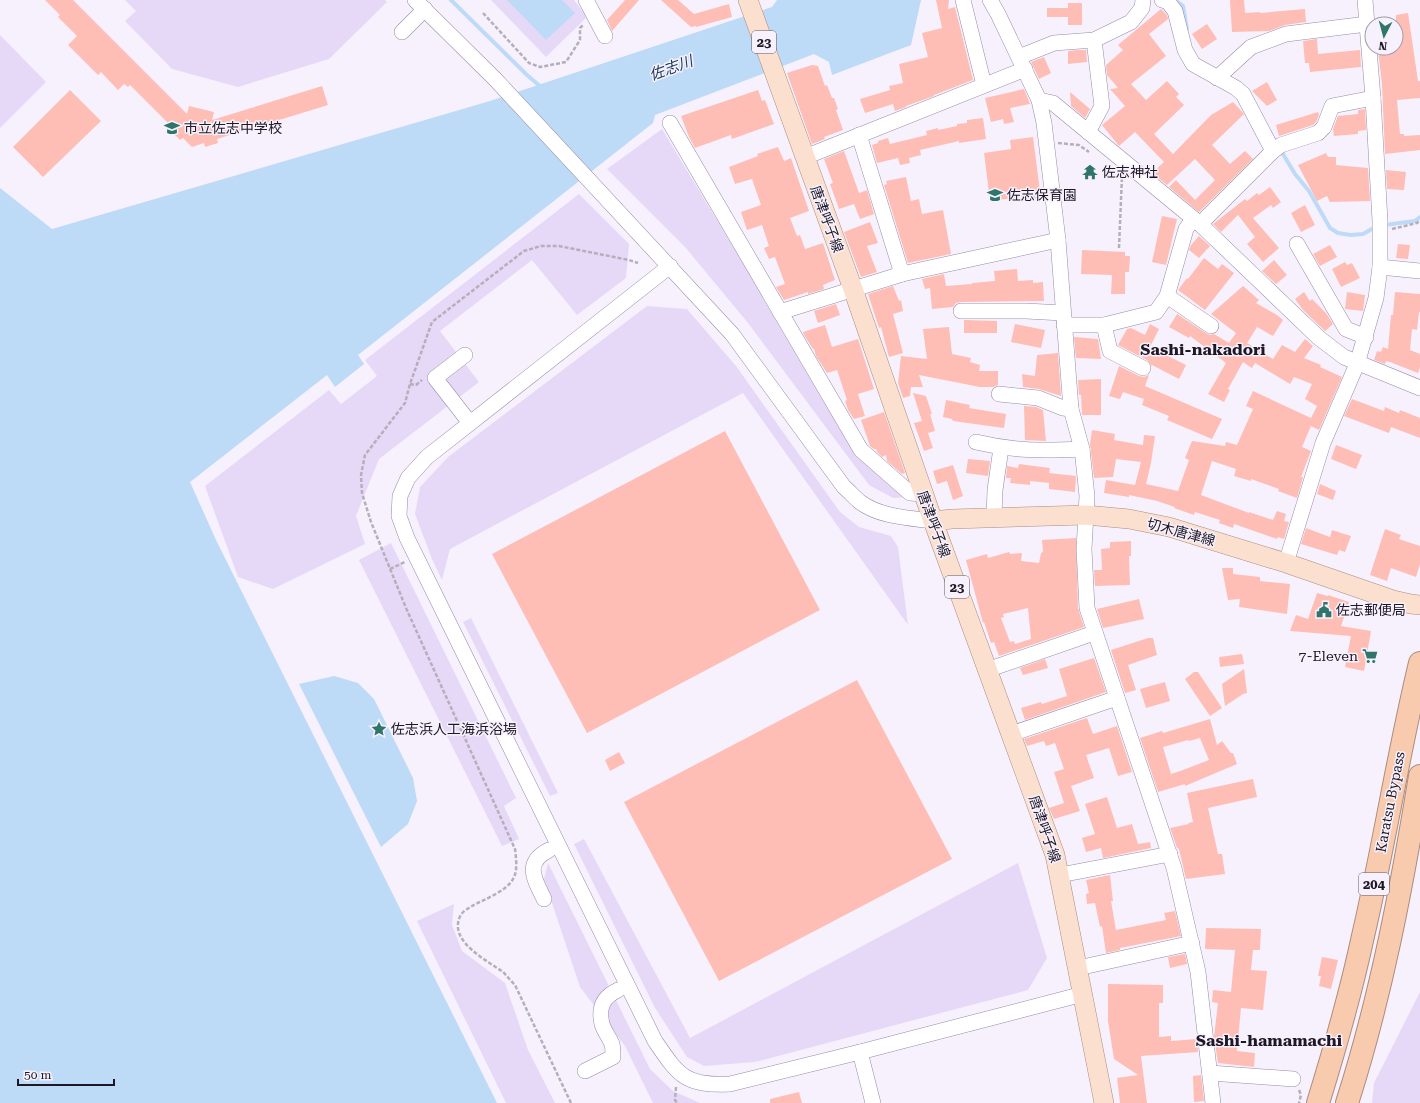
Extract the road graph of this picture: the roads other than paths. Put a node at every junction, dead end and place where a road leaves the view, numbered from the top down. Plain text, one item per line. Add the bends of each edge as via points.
1 (963, 0) edge
2 (990, 0) edge
3 (1143, 0) edge
4 (1162, 0) edge
5 (1364, 0) edge
6 (749, 3) edge
7 (420, 5) edge
8 (590, 7) edge
9 (1366, 16) edge
10 (1364, 24) edge
11 (402, 32) dead end
12 (605, 36) dead end
13 (1094, 40) junction
14 (1370, 56) edge
15 (1022, 63) junction
16 (1221, 74) junction
17 (984, 85) junction
18 (1373, 98) junction
19 (1039, 100) junction
20 (670, 123) dead end
21 (1088, 132) junction
22 (854, 137) junction
23 (1277, 148) junction
24 (805, 156) junction
25 (1197, 222) junction
26 (1058, 240) junction
27 (1297, 244) dead end
28 (670, 266) junction
29 (1380, 267) junction
30 (1420, 271) edge
31 (902, 274) junction
32 (852, 289) junction
33 (1167, 296) junction
34 (961, 311) dead end
35 (780, 312) junction
36 (1064, 319) junction
37 (1104, 324) junction
38 (1211, 326) dead end
39 (1366, 337) junction
40 (465, 355) dead end
41 (1357, 364) junction
42 (1143, 368) dead end
43 (1420, 388) edge
44 (999, 394) dead end
45 (1071, 409) junction
46 (470, 423) junction
47 (976, 442) dead end
48 (1001, 448) junction
49 (1082, 449) junction
50 (924, 494) junction
51 (1086, 515) junction
52 (994, 517) junction
53 (933, 521) junction
54 (1286, 563) junction
55 (1420, 605) edge
56 (1094, 632) junction
57 (1420, 663) edge
58 (987, 670) junction
59 (1117, 698) junction
60 (1011, 734) junction
61 (1420, 776) edge
62 (549, 850) dead end
63 (1170, 854) junction
64 (1060, 875) junction
65 (544, 899) dead end
66 (1192, 943) junction
67 (1078, 968) junction
68 (618, 990) dead end
69 (1083, 994) junction
70 (860, 1052) junction
71 (585, 1071) dead end
72 (1210, 1073) junction
73 (1293, 1079) dead end
74 (873, 1103) edge
75 (1104, 1103) edge
76 (1213, 1103) edge
77 (1318, 1103) edge
78 (1347, 1103) edge

1 - 17 street
2 - 15 street
3 - 13 street via 1142,8 1131,22
4 - 16 street via 1176,10 1186,50 1193,64
5 - 9 street
6 - 24 main road, 唐津呼子線 / 23
7 - 11 street
7 - 28 street via 495,79
8 - 12 street
10 - 16 street via 1286,34 1251,47
13 - 15 street via 1054,43
13 - 21 street via 1102,106
14 - 18 street
15 - 17 street
15 - 19 street
16 - 23 street via 1243,94
17 - 22 street
18 - 23 street via 1332,106 1324,127 1318,133
18 - 29 street
19 - 21 street via 1053,103
19 - 26 street via 1047,144
20 - 35 street
21 - 25 street
22 - 24 street
22 - 31 street
23 - 25 street
24 - 32 main road, 唐津呼子線 / 23
25 - 33 street via 1186,228
25 - 41 street via 1319,338
26 - 31 street
26 - 36 street
27 - 39 street via 1346,329
28 - 46 street
28 - 53 street via 732,334 844,487 861,503 882,513
29 - 30 street
29 - 39 street via 1376,298
31 - 32 street
32 - 35 street
32 - 50 main road, 唐津呼子線 / 23
33 - 37 street via 1156,312
33 - 38 street
34 - 36 street via 1026,311
35 - 50 street via 861,450 910,493
36 - 37 street
36 - 45 street
37 - 42 street via 1110,351
39 - 41 street
40 - 46 street via 435,378
41 - 43 street
41 - 54 street via 1323,443
44 - 45 street via 1038,398
45 - 49 street
46 - 70 street via 427,457 408,478 400,496 399,516 410,545 655,1041 682,1075 696,1082 711,1085 750,1080
47 - 48 street
48 - 49 street via 1046,451
48 - 52 street
49 - 51 street via 1087,496
50 - 53 main road, 唐津呼子線 / 23
51 - 52 main road, 切木唐津線
51 - 54 main road, 切木唐津線 via 1129,519 1169,527
51 - 56 street via 1084,549 1087,608
52 - 53 main road, 切木唐津線
53 - 58 main road, 唐津呼子線 / 23
54 - 55 main road, 切木唐津線 via 1393,600
56 - 58 street
56 - 59 street
57 - 77 highway, Karatsu Bypass / 204 via 1364,936
58 - 60 main road, 唐津呼子線 / 23
59 - 60 street
59 - 63 street
60 - 64 main road, 唐津呼子線 / 23
61 - 78 highway, Karatsu Bypass / 204 via 1391,937
62 - 65 street via 540,854 534,863 533,876
63 - 64 street
63 - 66 street
64 - 67 main road, 唐津呼子線 / 23
66 - 67 street
66 - 72 street
67 - 69 main road, 唐津呼子線 / 23
68 - 71 street via 603,1000 601,1012 602,1025 612,1044 613,1057
69 - 70 street
69 - 75 main road, 唐津呼子線 / 23
70 - 74 street
72 - 73 street
72 - 76 street

